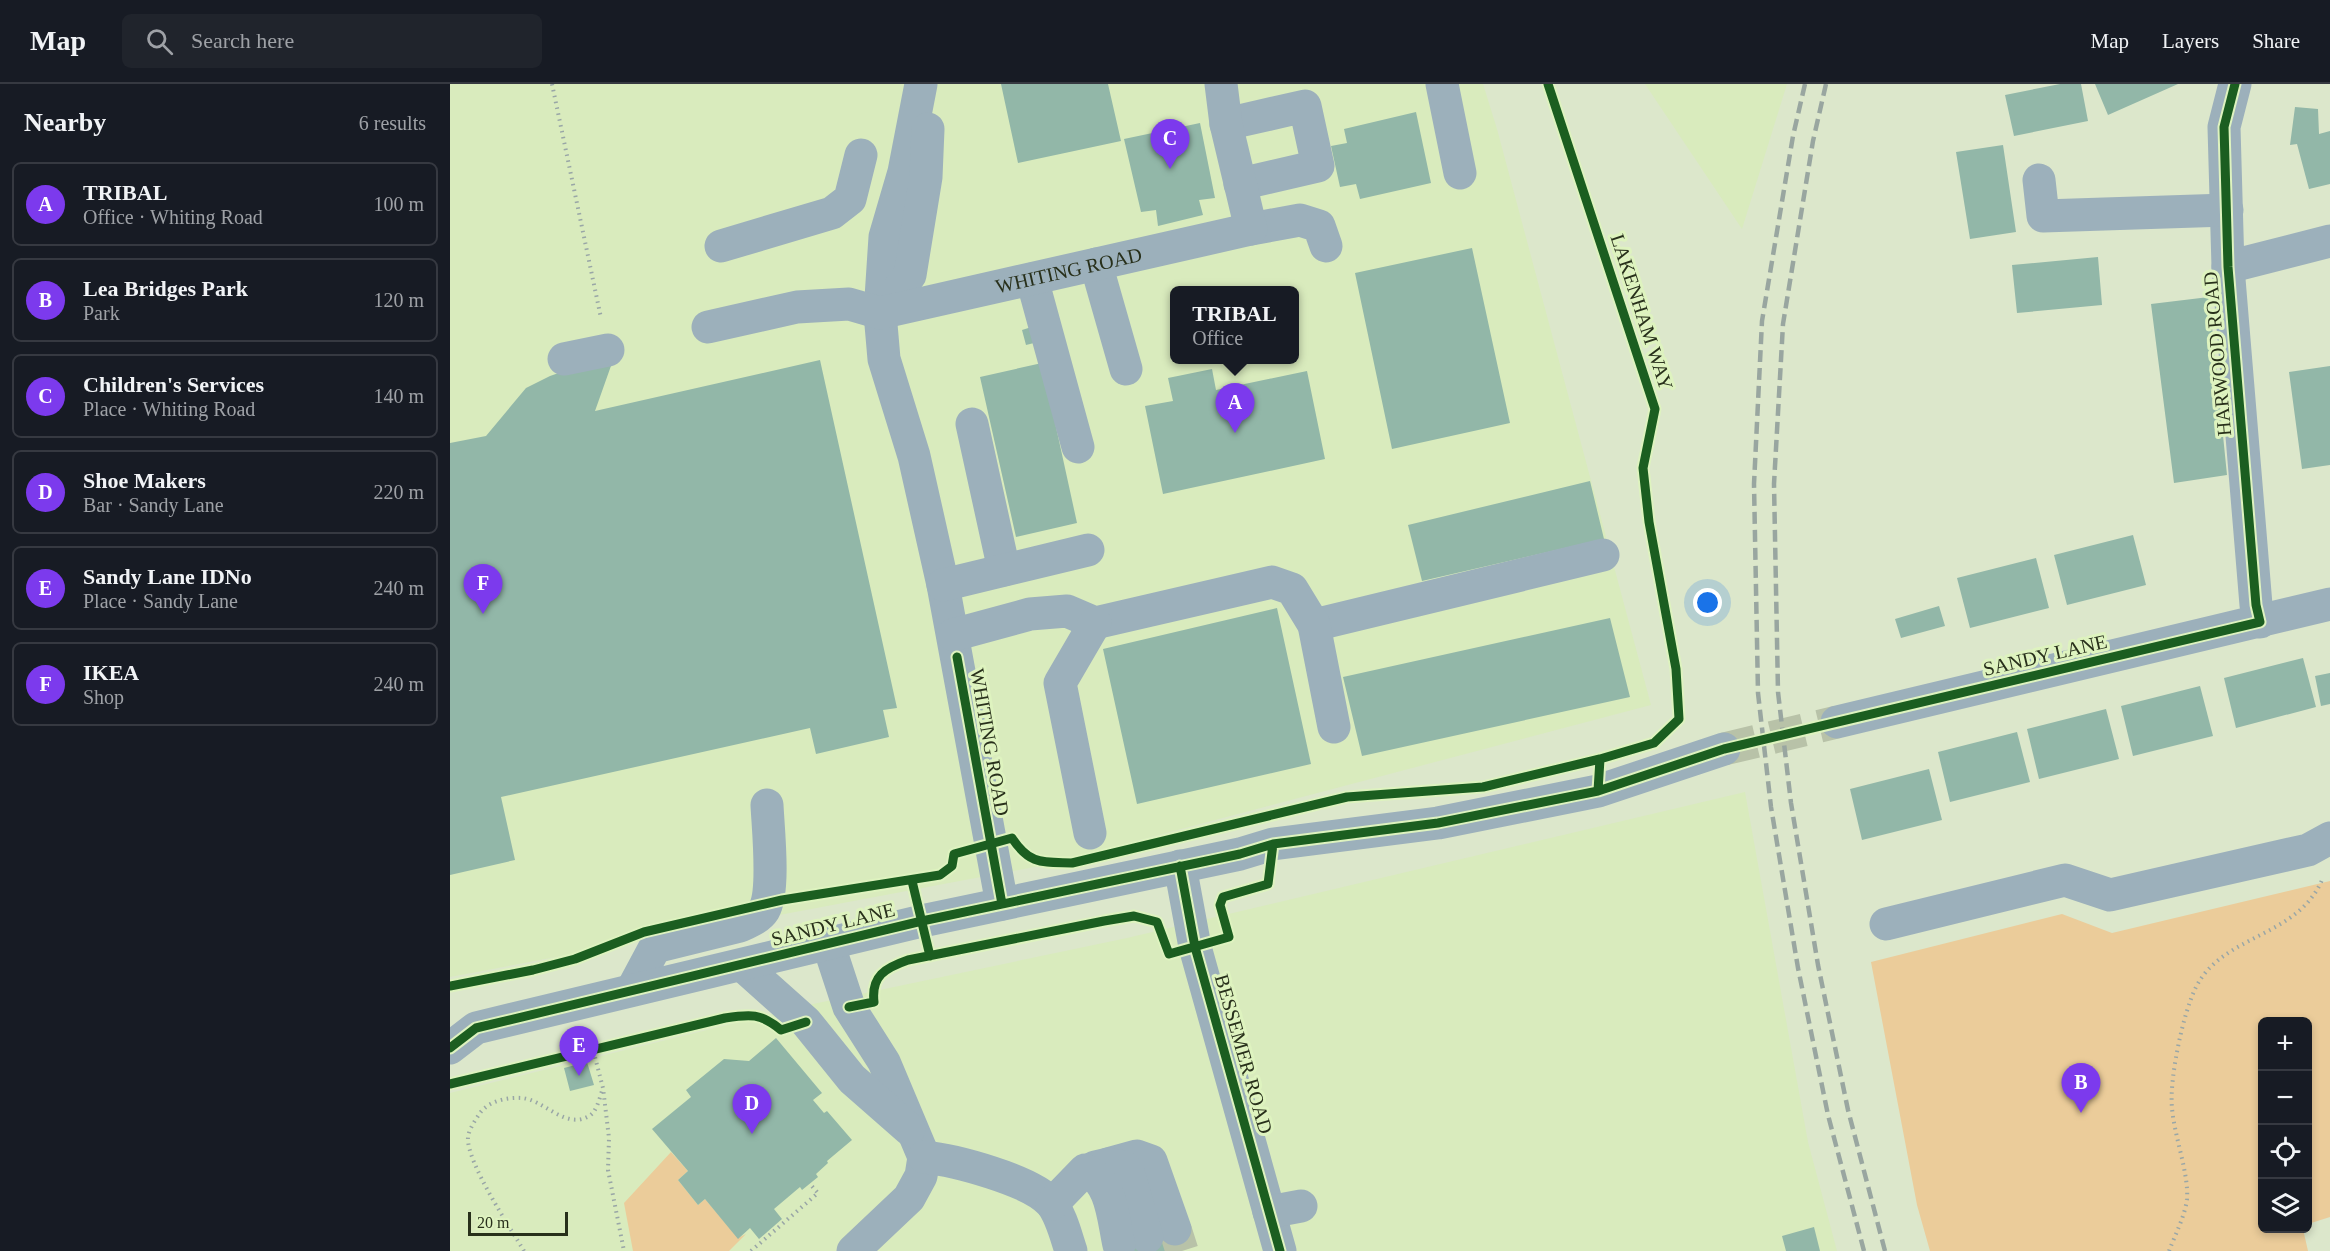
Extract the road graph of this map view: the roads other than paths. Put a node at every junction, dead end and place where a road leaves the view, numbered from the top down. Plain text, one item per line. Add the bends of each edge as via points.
1 (922, 84) edge
2 (1221, 84) edge
3 (1442, 84) edge
4 (2235, 84) edge
5 (1226, 124) junction
6 (861, 155) dead end
7 (1460, 173) dead end
8 (2039, 180) dead end
9 (1240, 184) junction
10 (2226, 210) junction
11 (1251, 229) junction
12 (1322, 236) dead end
13 (2330, 241) edge
14 (721, 246) dead end
15 (1096, 264) junction
16 (2228, 267) junction
17 (1032, 279) junction
18 (880, 313) junction
19 (708, 327) dead end
20 (608, 350) road end
21 (564, 359) dead end
22 (1126, 369) dead end
23 (972, 424) dead end
24 (1078, 447) dead end
25 (1088, 550) dead end
26 (1603, 555) dead end
27 (1005, 570) junction
28 (943, 585) junction
29 (2330, 604) edge
30 (2260, 622) junction
31 (1095, 623) junction
32 (1314, 625) junction
33 (953, 635) junction
34 (1838, 722) tunnel mouth
35 (1334, 726) dead end
36 (1724, 749) tunnel mouth
37 (767, 805) dead end
38 (1090, 833) dead end
39 (2319, 844) edge
40 (1180, 866) junction
41 (1002, 904) junction
42 (1886, 924) dead end
43 (828, 943) junction
44 (742, 965) junction
45 (632, 990) junction
46 (463, 1024) edge
47 (450, 1048) edge
48 (920, 1146) junction
49 (1096, 1167) junction
50 (1052, 1204) junction
51 (1301, 1206) dead end
52 (1269, 1212) junction
53 (853, 1251) edge
54 (1071, 1251) edge
55 (1280, 1251) edge

1 - 18 street via 928,132 926,177 910,275
2 - 5 street
3 - 7 street
4 - 10 street, HARWOOD ROAD via 2224,127
5 - 9 street
5 - 9 street via 1305,106 1318,166
6 - 14 street via 850,199 832,213
8 - 10 street via 2043,216
9 - 11 street
10 - 16 street, HARWOOD ROAD
11 - 12 street, WHITING ROAD via 1300,220
11 - 15 street, WHITING ROAD
13 - 16 street
15 - 17 street, WHITING ROAD
15 - 22 street
16 - 30 street, HARWOOD ROAD
17 - 18 street, WHITING ROAD
17 - 24 street
18 - 19 street via 849,304 797,307
18 - 28 street, WHITING ROAD via 884,359 914,456
20 - 21 street
23 - 27 street
25 - 27 street
26 - 32 street
27 - 28 street
28 - 33 street, WHITING ROAD
29 - 30 street, SANDY LANE
30 - 34 street, SANDY LANE
31 - 32 street via 1272,582 1292,589
31 - 33 street via 1067,611 1030,614
31 - 38 street via 1060,683
32 - 35 street
33 - 41 street, WHITING ROAD
36 - 40 street, SANDY LANE via 1598,791 1437,823 1273,844
37 - 45 street via 770,875 764,909 740,926 655,947
39 - 42 street via 2110,895 2065,880
40 - 41 street, SANDY LANE
40 - 52 street, BESSEMER ROAD via 1195,947
41 - 43 street, SANDY LANE
43 - 44 street, SANDY LANE
43 - 48 street via 849,1007 884,1062
44 - 45 street, SANDY LANE
44 - 48 street via 806,1022 852,1079
45 - 46 street, SANDY LANE
46 - 47 street, SANDY LANE
48 - 50 street via 1016,1182
48 - 53 street via 921,1176 909,1198
49 - 49 street via 1137,1156 1151,1161 1147,1237 1096,1174
49 - 50 street
50 - 54 street
51 - 52 street
52 - 55 street, BESSEMER ROAD

